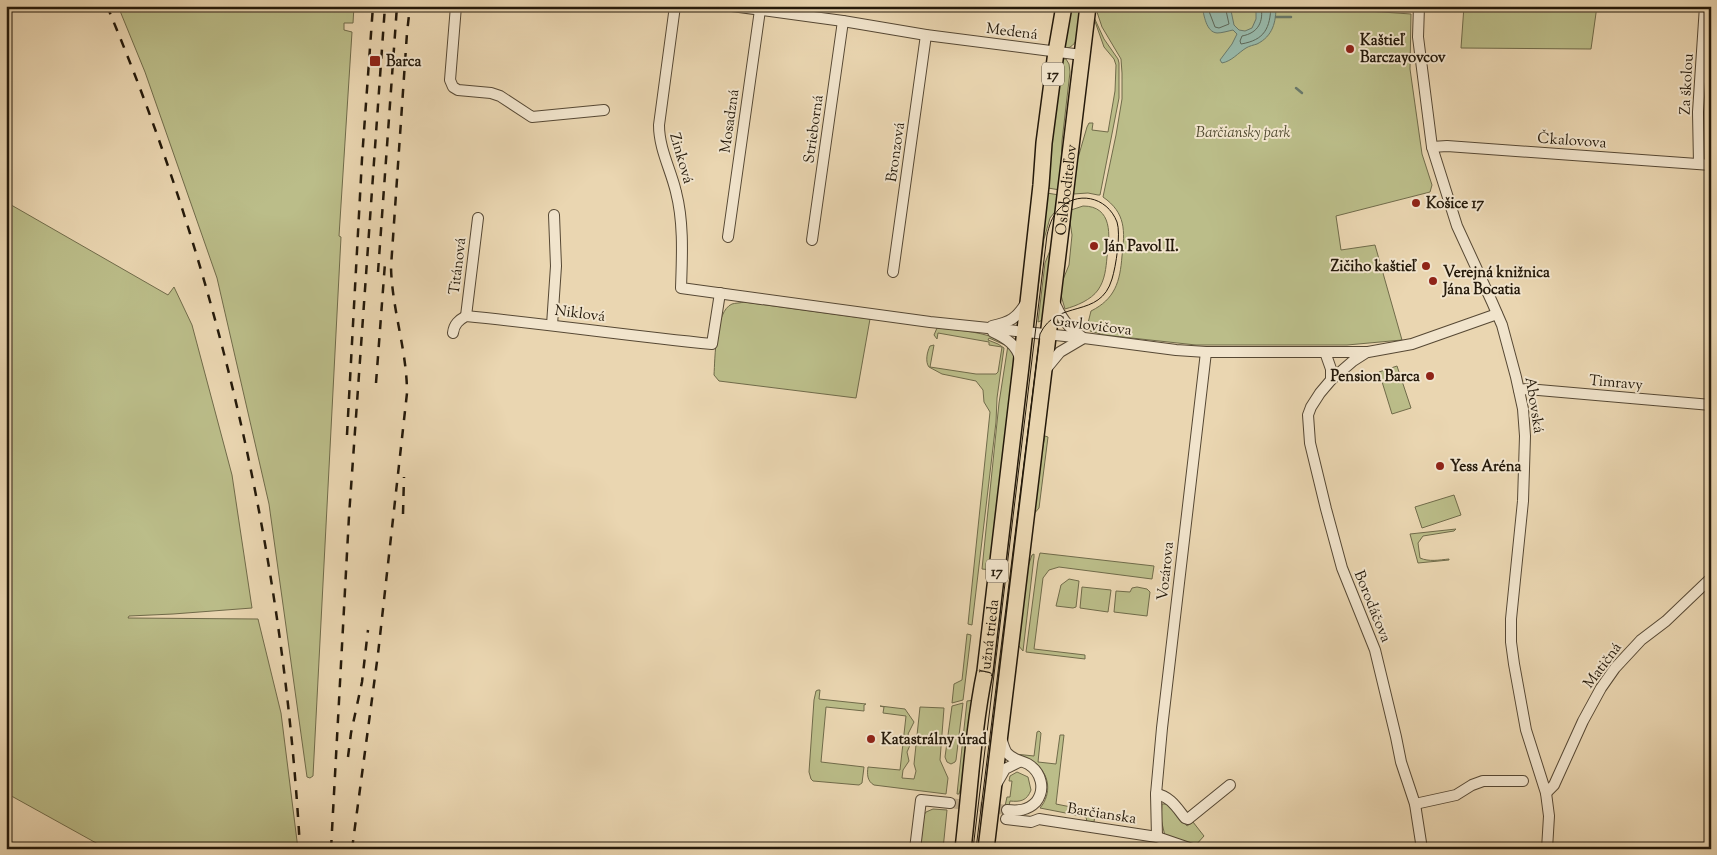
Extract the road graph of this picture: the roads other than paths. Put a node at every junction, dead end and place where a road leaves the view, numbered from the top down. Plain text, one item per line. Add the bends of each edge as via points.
1 (456, 6) edge
2 (675, 6) edge
3 (732, 6) edge
4 (1064, 6) edge
5 (1088, 6) edge
6 (1418, 6) edge
7 (1705, 6) edge
8 (760, 10) junction
9 (843, 21) junction
10 (926, 35) junction
11 (1056, 52) junction
12 (1082, 55) junction
13 (604, 110) dead end
14 (1432, 147) junction
15 (1699, 164) junction
16 (1711, 165) edge
17 (554, 216) dead end
18 (478, 218) dead end
19 (728, 237) dead end
20 (812, 240) dead end
21 (893, 272) dead end
22 (681, 288) joint
23 (720, 293) junction
24 (1052, 296) junction
25 (1027, 300) junction
26 (1497, 314) junction
27 (466, 316) junction
28 (552, 325) junction
29 (983, 328) junction
30 (1024, 332) junction
31 (453, 333) dead end
32 (1047, 334) junction
33 (1084, 338) junction
34 (1206, 352) junction
35 (1326, 352) junction
36 (1368, 352) junction
37 (1021, 366) junction
38 (1043, 374) junction
39 (1331, 380) junction
40 (1519, 390) junction
41 (1711, 405) edge
42 (1711, 578) edge
43 (1000, 735) junction
44 (1018, 762) junction
45 (1523, 781) dead end
46 (1230, 785) dead end
47 (994, 790) junction
48 (1546, 793) junction
49 (1156, 794) junction
50 (950, 803) tunnel mouth
51 (1415, 804) junction
52 (1157, 837) junction
53 (916, 849) edge
54 (963, 849) edge
55 (986, 849) edge
56 (1192, 849) edge
57 (1422, 849) edge
58 (1547, 849) edge

1 - 13 street via 450,80 453,87 500,96 532,117
2 - 22 street, Zinková via 659,137 679,211
3 - 8 street, Medená
4 - 11 main road, Osloboditeľov / 17
5 - 12 main road, Osloboditeľov / 17
6 - 14 street, Abovská via 1418,37
7 - 15 street, Za školou via 1698,112
8 - 9 street, Medená
8 - 19 street, Mosadzná
9 - 10 street, Medená
9 - 20 street, Strieborná
10 - 11 street, Medená
10 - 21 street, Bronzová
11 - 12 street, Medená
11 - 25 main road, Osloboditeľov / 17
12 - 24 main road, Osloboditeľov / 17
14 - 15 street, Čkalovova
14 - 26 street, Abovská via 1454,218
15 - 16 street, Čkalovova
17 - 28 street via 556,266
18 - 27 street, Titánová
22 - 23 street, Gavlovičova
23 - 28 street, Niklová via 712,344
23 - 29 street, Gavlovičova
24 - 32 main road, Osloboditeľov / 17
24 - 33 street via 1064,321
25 - 29 street via 1013,319
25 - 30 main road, Osloboditeľov / 17
26 - 36 street, Gavlovičova via 1412,344
26 - 40 street, Abovská
27 - 28 street, Niklová
27 - 31 street via 459,320
29 - 30 street, Gavlovičova
29 - 37 street via 1011,342 1019,354
30 - 32 street, Gavlovičova
30 - 37 main road, Osloboditeľov / 17
32 - 33 street, Gavlovičova
32 - 38 main road, Osloboditeľov / 17
33 - 34 street, Gavlovičova
33 - 38 street via 1052,359
34 - 35 street, Gavlovičova
34 - 49 street, Vozárova
35 - 36 street, Gavlovičova
35 - 39 street
36 - 39 street, Borodáčova
37 - 54 main road, Južná trieda / 17 via 986,661 970,766
38 - 43 main road, Južná trieda / 17
39 - 51 street, Borodáčova via 1308,415 1310,442 1342,568 1375,650 1401,762
40 - 41 street, Timravy
40 - 48 street, Abovská via 1525,447 1522,518 1511,619 1512,642 1526,730
42 - 48 street, Matičná via 1641,640 1600,688 1554,785
43 - 44 street via 1006,751
43 - 47 main road, Južná trieda / 17
44 - 47 street via 1005,770
44 - 52 street, Barčianska via 1027,764 1038,774 1042,783 1040,794 1027,809 1006,814 1032,822 1039,819
45 - 51 street via 1483,781 1456,795
46 - 49 street via 1188,819 1169,799
47 - 55 main road, Južná trieda / 17
48 - 58 street, Abovská via 1549,816
49 - 52 street, Vozárova
50 - 53 street via 920,800
51 - 57 street, Borodáčova
52 - 56 street, Barčianska

